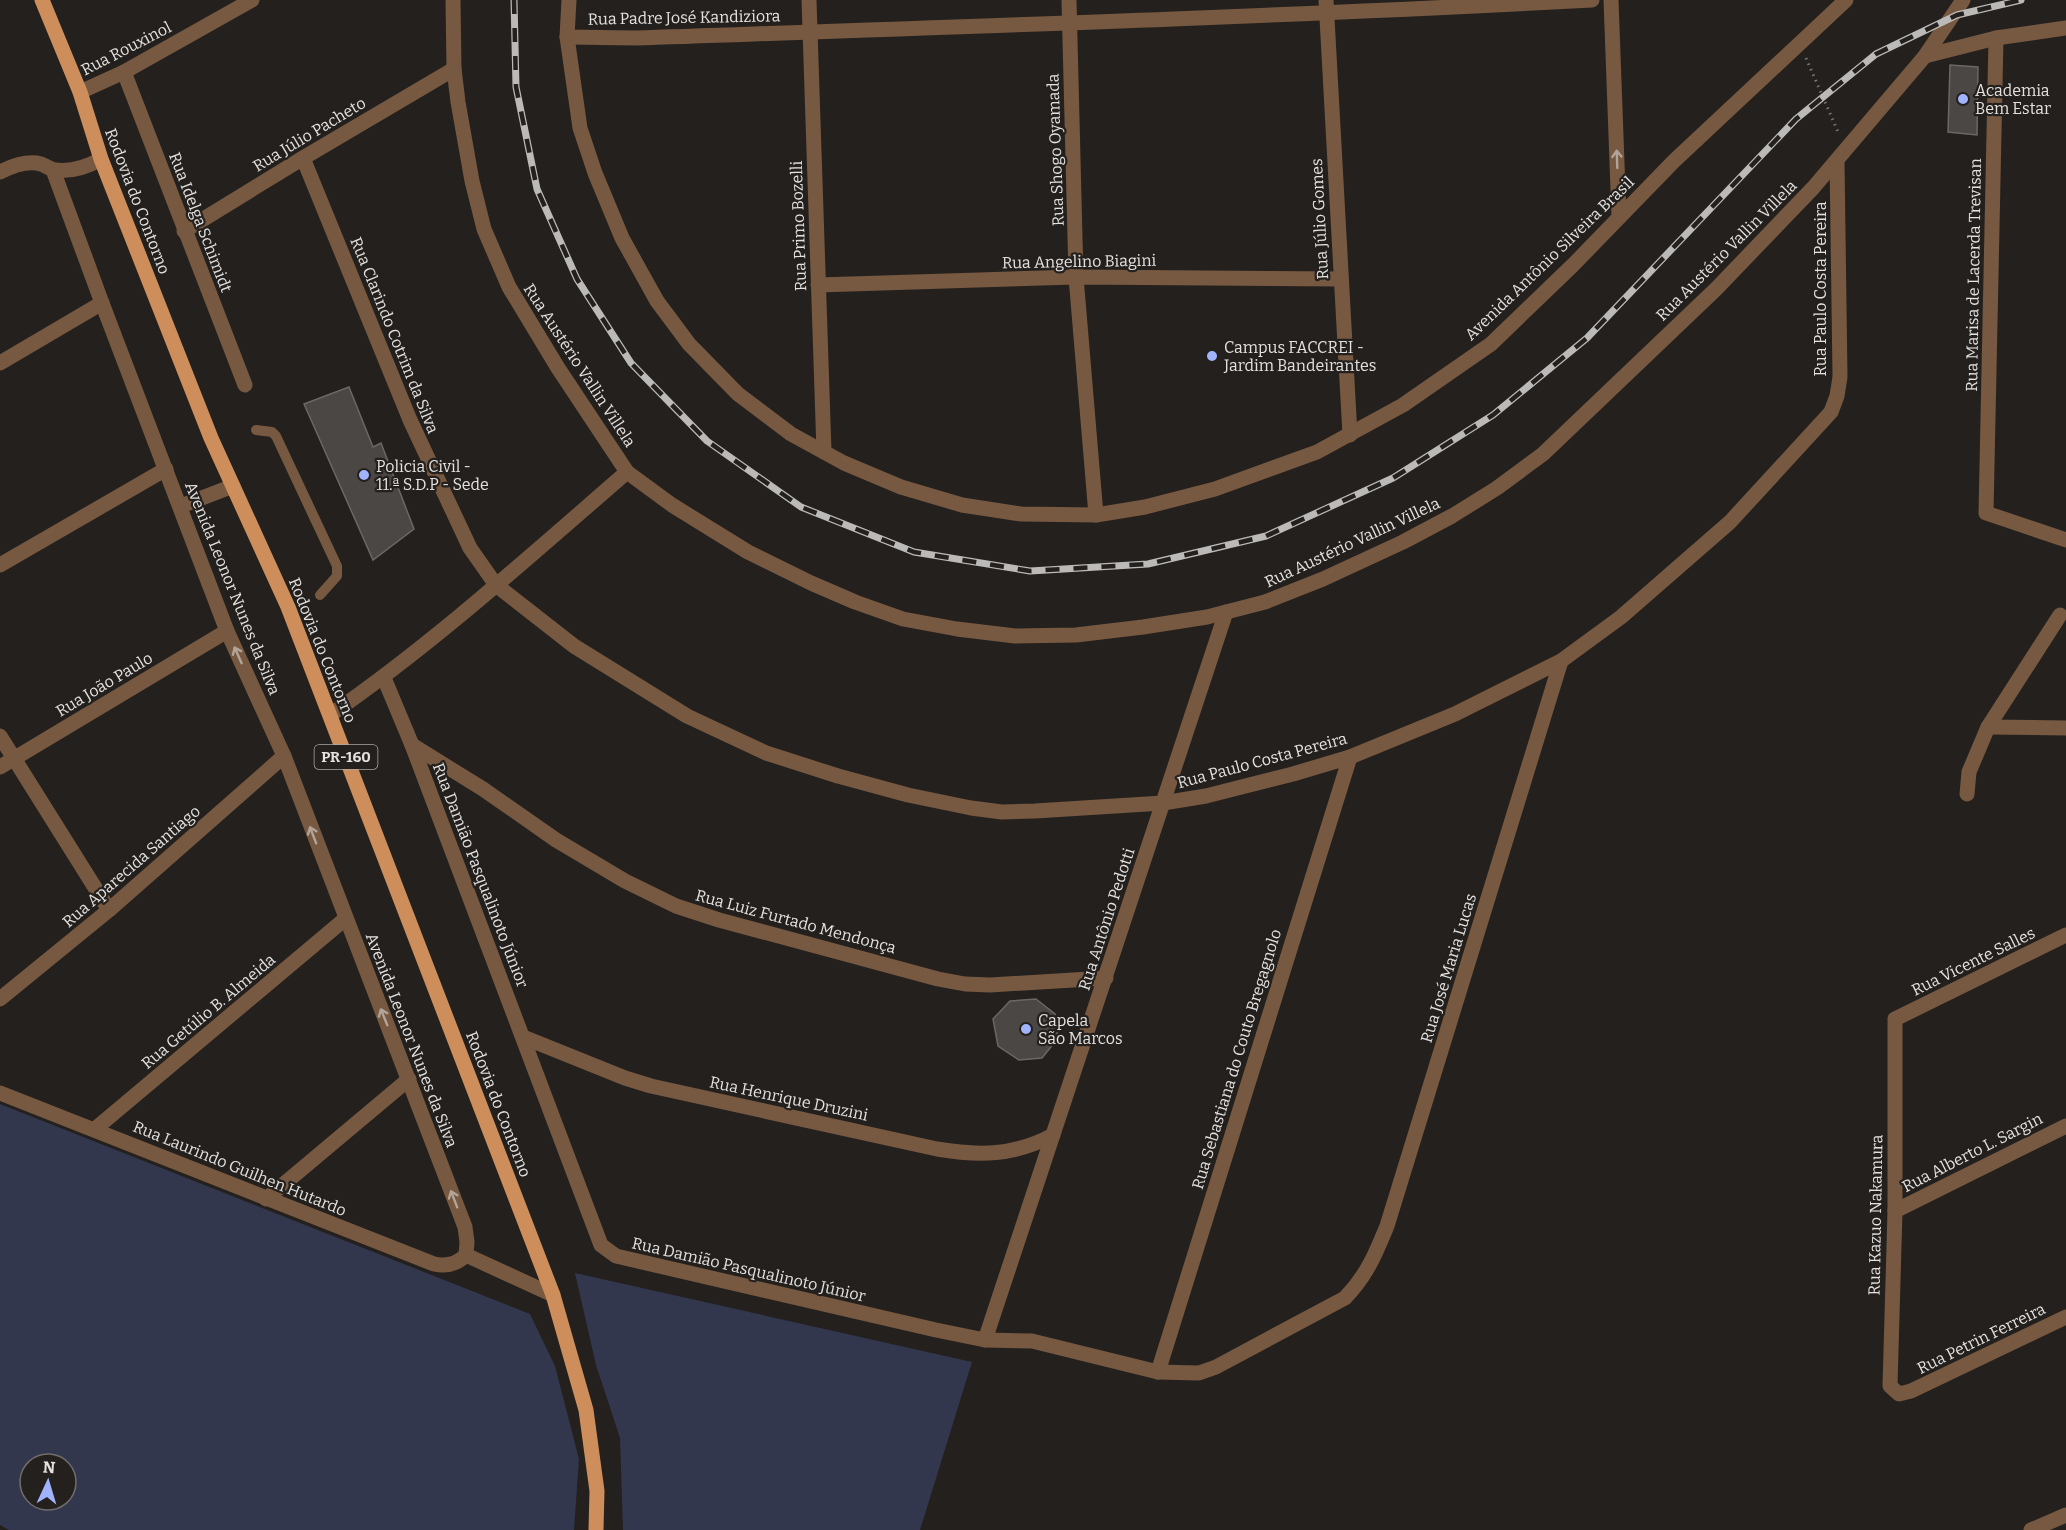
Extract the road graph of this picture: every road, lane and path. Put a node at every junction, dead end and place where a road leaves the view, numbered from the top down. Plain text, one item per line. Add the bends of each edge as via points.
1 (42, 0) edge
2 (252, 0) edge
3 (453, 0) edge
4 (569, 0) edge
5 (809, 0) edge
6 (1069, 0) edge
7 (1592, 0) edge
8 (1611, 0) edge
9 (1846, 0) edge
10 (1963, 0) edge
11 (1326, 7) edge
12 (1070, 24) junction
13 (2066, 28) edge
14 (811, 32) junction
15 (567, 37) junction
16 (1996, 38) junction
17 (1799, 43) junction
18 (1924, 56) junction
19 (454, 69) junction
20 (124, 72) junction
21 (80, 92) junction
22 (1841, 155) junction
23 (303, 158) junction
24 (101, 159) junction
25 (53, 170) junction
26 (0, 172) edge
27 (1619, 217) junction
28 (184, 231) junction
29 (1076, 277) junction
30 (1340, 279) junction
31 (818, 285) junction
32 (102, 303) junction
33 (0, 363) edge
34 (245, 385) dead end
35 (256, 430) dead end
36 (1350, 435) junction
37 (824, 452) junction
38 (166, 469) junction
39 (627, 472) junction
40 (233, 486) junction
41 (181, 506) junction
42 (1096, 515) junction
43 (2066, 540) edge
44 (0, 566) edge
45 (496, 585) junction
46 (320, 595) dead end
47 (1226, 612) junction
48 (2060, 615) dead end
49 (227, 631) junction
50 (1562, 661) junction
51 (384, 678) junction
52 (330, 715) junction
53 (1988, 727) junction
54 (2066, 728) edge
55 (0, 736) edge
56 (412, 745) junction
57 (284, 756) junction
58 (1350, 757) junction
59 (7, 763) edge
60 (1967, 794) dead end
61 (1163, 803) junction
62 (109, 910) junction
63 (345, 919) junction
64 (2066, 935) edge
65 (1106, 978) junction
66 (0, 999) edge
67 (1895, 1019) joint
68 (523, 1036) junction
69 (409, 1079) junction
70 (0, 1093) edge
71 (2066, 1126) edge
72 (95, 1130) junction
73 (1053, 1135) junction
74 (266, 1198) junction
75 (1894, 1211) junction
76 (466, 1255) junction
77 (1360, 1282) joint
78 (553, 1296) junction
79 (2066, 1317) edge
80 (985, 1340) junction
81 (1158, 1372) junction
82 (1911, 1391) joint
83 (2066, 1515) edge
84 (596, 1530) edge
85 (2031, 1530) edge

1 - 21 main road, Rodovia do Contorno / PR-160
2 - 20 street, Rua Rouxinol
3 - 19 street, Rua Austério Vallin Villela
4 - 15 street, Avenida Antônio Silveira Brasil
5 - 14 street, Rua Primo Bozelli
6 - 12 street, Rua Shogo Oyamada
7 - 11 street, Rua Padre José Kandiziora
27 -> 8 street
9 - 17 street, Avenida Antônio Silveira Brasil
10 - 18 street, Rua Austério Vallin Villela
11 - 12 street, Rua Padre José Kandiziora
11 - 30 street, Rua Júlio Gomes
12 - 14 street, Rua Padre José Kandiziora
12 - 29 street, Rua Shogo Oyamada
13 - 16 street
14 - 15 street, Rua Padre José Kandiziora
14 - 31 street, Rua Primo Bozelli
15 - 37 street, Avenida Antônio Silveira Brasil via 580,128 595,173 622,238 657,301 689,344 738,394 791,434
16 - 18 street
16 - 43 street, Rua Marisa de Lacerda Trevisan via 1986,513
17 - 22 path
17 - 27 street, Avenida Antônio Silveira Brasil
18 - 22 street, Rua Austério Vallin Villela
19 - 23 street, Rua Júlio Pacheto
19 - 39 street, Rua Austério Vallin Villela via 472,181 488,239 508,286
20 - 21 street, Rua Rouxinol
20 - 28 street, Rua Idelga Schimidt
21 - 24 main road, Rodovia do Contorno / PR-160
22 - 47 street, Rua Austério Vallin Villela via 1716,289 1543,454 1497,488 1403,542 1265,602
22 - 50 street, Rua Paulo Costa Pereira via 1840,377 1831,412 1730,522 1621,617
23 - 28 street, Rua Júlio Pacheto
23 - 45 street, Rua Clarindo Cotrim da Silva via 414,430 470,548
24 - 25 street via 87,167
24 - 40 main road, Rodovia do Contorno / PR-160
25 - 26 street via 26,163
25 - 32 street, Avenida Leonor Nunes da Silva
27 - 36 street, Avenida Antônio Silveira Brasil via 1491,344 1403,405
28 - 34 street, Rua Idelga Schimidt
29 - 30 street, Rua Angelino Biagini
29 - 31 street, Rua Angelino Biagini
29 - 42 street, Rua Shogo Oyamada
30 - 36 street, Rua Júlio Gomes
31 - 37 street, Rua Primo Bozelli
32 - 33 street
32 - 38 street, Avenida Leonor Nunes da Silva
35 - 46 lane via 276,436 338,566 337,576
36 - 42 street, Avenida Antônio Silveira Brasil via 1317,452 1215,489
37 - 42 street, Avenida Antônio Silveira Brasil via 901,487 962,505 1022,514
38 - 41 street, Avenida Leonor Nunes da Silva
38 - 44 street
39 - 45 street
39 - 47 street, Rua Austério Vallin Villela via 748,552 811,583 903,619 957,629 1035,636 1143,627
40 - 41 street
40 - 52 main road, Rodovia do Contorno / PR-160 via 288,607
41 - 49 street, Avenida Leonor Nunes da Silva
45 - 51 street
45 - 61 street, Rua Paulo Costa Pereira via 574,646 677,711 766,753 898,792 1002,812
47 - 61 street, Rua Antônio Pedotti
48 - 53 street
57 -> 49 street, Avenida Leonor Nunes da Silva
49 - 59 street, Rua João Paulo
50 - 58 street, Rua Paulo Costa Pereira via 1455,714
50 - 77 street, Rua José Maria Lucas via 1387,1226
51 - 52 street
51 - 56 street, Rua Damião Pasqualinoto Júnior
52 - 78 main road, Rodovia do Contorno / PR-160
53 - 54 street
53 - 60 street via 1969,772
55 - 59 street
56 - 65 street, Rua Luiz Furtado Mendonça via 556,840 676,906 965,984
56 - 68 street, Rua Damião Pasqualinoto Júnior
57 - 62 street, Rua Aparecida Santiago
63 -> 57 street, Avenida Leonor Nunes da Silva
58 - 61 street, Rua Paulo Costa Pereira
58 - 81 street, Rua Sebastiana do Couto Bregagnolo
59 - 62 street
61 - 65 street, Rua Antônio Pedotti
62 - 66 street, Rua Aparecida Santiago
69 -> 63 street, Avenida Leonor Nunes da Silva
63 - 72 street, Rua Getúlio B. Almeida
64 - 67 street, Rua Vicente Salles
65 - 73 street, Rua Antônio Pedotti
67 - 75 street, Rua Kazuo Nakamura
68 - 73 street, Rua Henrique Druzini via 651,1086 937,1149 991,1154 1034,1145
68 - 80 street, Rua Damião Pasqualinoto Júnior via 601,1245 616,1256
69 - 74 street
76 -> 69 street, Avenida Leonor Nunes da Silva via 465,1227
70 - 72 street, Rua Laurindo Guilhen Hutardo
71 - 75 street, Rua Alberto L. Sargin
72 - 74 street, Rua Laurindo Guilhen Hutardo
73 - 80 street, Rua Antônio Pedotti
74 - 76 street, Rua Laurindo Guilhen Hutardo via 434,1264 452,1265
75 - 82 street, Rua Kazuo Nakamura via 1890,1386 1899,1394
76 - 78 street
77 - 81 street, Rua Damião Pasqualinoto Júnior via 1328,1309 1216,1367 1199,1373
78 - 84 main road, Rodovia do Contorno / PR-160 via 586,1410 597,1491
79 - 82 street, Rua Petrin Ferreira
80 - 81 street, Rua Damião Pasqualinoto Júnior via 1032,1341
83 - 85 street

